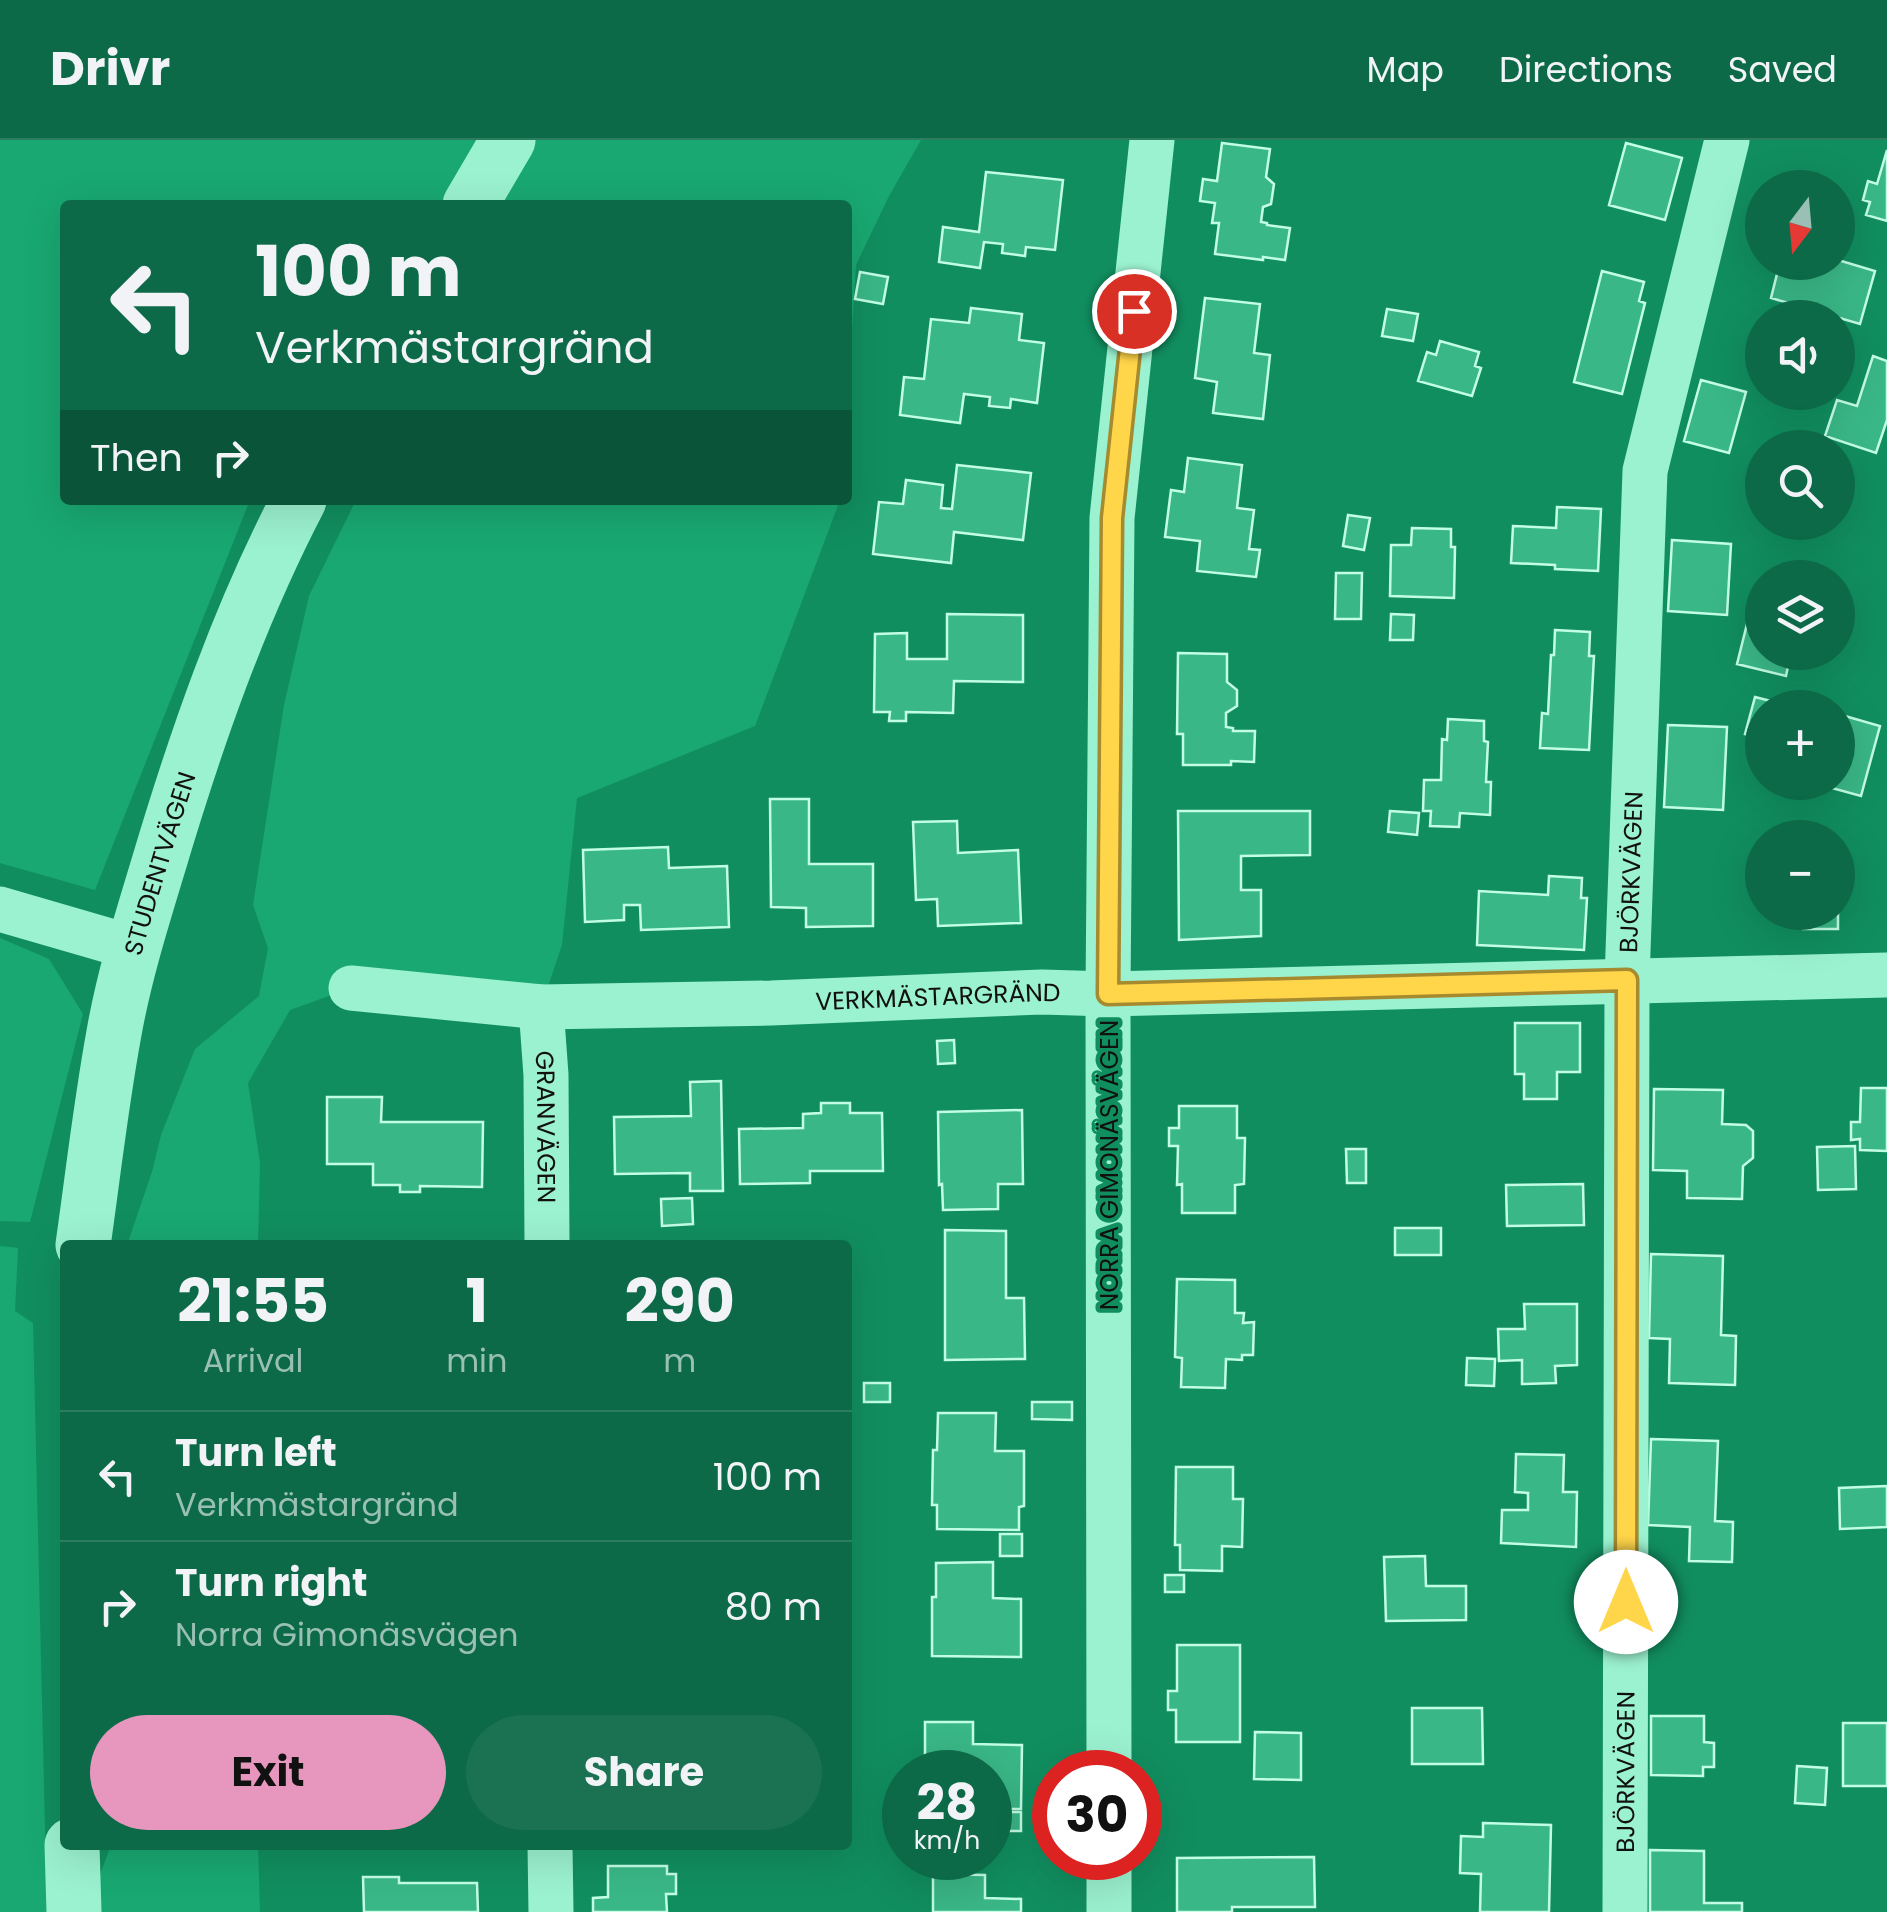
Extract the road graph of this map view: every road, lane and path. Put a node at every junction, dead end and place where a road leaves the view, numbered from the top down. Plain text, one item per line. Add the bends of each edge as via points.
1 (508, 140) edge
2 (1152, 140) edge
3 (1727, 140) edge
4 (473, 200) edge
5 (296, 505) edge
6 (0, 909) edge
7 (134, 948) junction
8 (1887, 975) edge
9 (1627, 980) junction
10 (351, 988) dead end
11 (1108, 994) junction
12 (541, 1008) junction
13 (83, 1240) edge
14 (547, 1240) edge
15 (1109, 1750) edge
16 (72, 1850) edge
17 (550, 1850) edge
18 (1109, 1880) edge
19 (74, 1912) edge
20 (551, 1912) edge
21 (1109, 1912) edge
22 (1624, 1912) edge

1 - 4 street
2 - 11 street, NORRA GIMONÄSVÄGEN via 1112,518
3 - 9 street, BJÖRKVÄGEN via 1645,471
5 - 7 street, STUDENTVÄGEN via 219,682
6 - 7 street
7 - 13 street, STUDENTVÄGEN via 114,1032
8 - 9 street, VERKMÄSTARGRÄND
9 - 11 street, VERKMÄSTARGRÄND
9 - 22 street, BJÖRKVÄGEN
10 - 12 street, VERKMÄSTARGRÄND
11 - 12 street, VERKMÄSTARGRÄND
11 - 15 street, NORRA GIMONÄSVÄGEN
12 - 14 street, GRANVÄGEN
16 - 19 street
17 - 20 street
18 - 21 street

